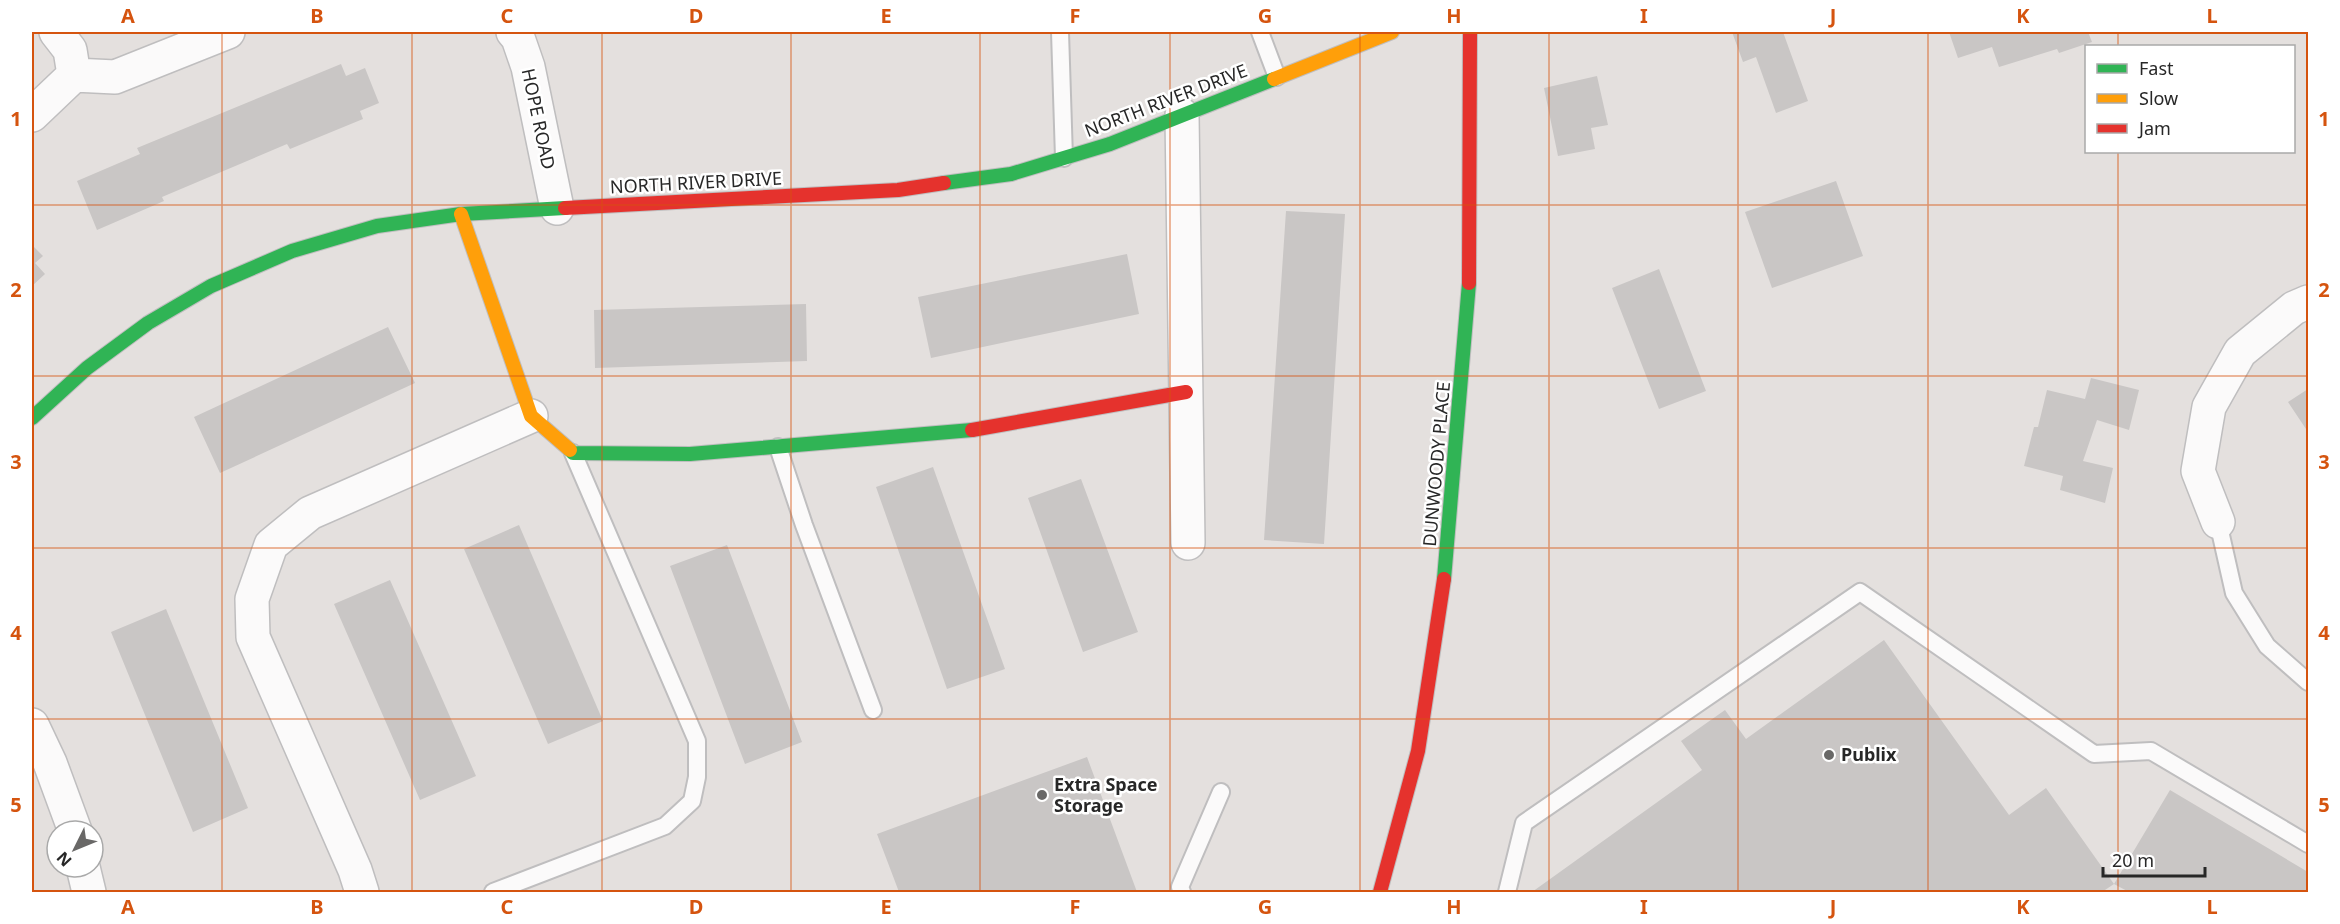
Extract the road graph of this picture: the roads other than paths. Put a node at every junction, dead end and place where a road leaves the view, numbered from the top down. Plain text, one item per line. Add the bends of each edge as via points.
1 (56, 32) edge
2 (228, 32) edge
3 (513, 32) edge
4 (1060, 32) edge
5 (1260, 32) edge
6 (1392, 32) edge
7 (1470, 32) edge
8 (74, 75) junction
9 (1277, 77) junction
10 (32, 114) edge
11 (1182, 115) junction
12 (1064, 158) junction
13 (557, 208) junction
14 (461, 214) junction
15 (2308, 302) edge
16 (1186, 392) junction
17 (531, 416) junction
18 (32, 418) edge
19 (778, 447) junction
20 (573, 453) junction
21 (2218, 522) joint
22 (1188, 543) dead end
23 (2308, 682) edge
24 (873, 710) dead end
25 (32, 725) edge
26 (1221, 792) dead end
27 (71, 819) edge
28 (2308, 844) edge
29 (362, 892) edge
30 (494, 892) edge
31 (1182, 892) edge
32 (1380, 892) edge
33 (1507, 892) edge

1 - 8 street via 70,50
2 - 8 street via 115,77
3 - 13 street, HOPE ROAD via 528,67
4 - 12 lane
5 - 9 lane
6 - 9 street, NORTH RIVER DRIVE
7 - 32 street, DUNWOODY PLACE via 1469,300 1446,568 1418,751
8 - 10 street
9 - 11 street, NORTH RIVER DRIVE
11 - 12 street, NORTH RIVER DRIVE
11 - 16 street
12 - 13 street, NORTH RIVER DRIVE via 1011,174 898,190
13 - 14 street, NORTH RIVER DRIVE
14 - 17 street
14 - 18 street, NORTH RIVER DRIVE via 377,226 292,251 211,286 148,323 95,361
15 - 21 street via 2294,308 2241,352 2209,407 2198,471
16 - 19 street via 984,429
16 - 22 street
17 - 20 street
17 - 29 street via 310,513 271,545 252,599 252,637
19 - 20 street via 690,454
19 - 24 lane
20 - 30 lane via 697,741 697,777 692,801 665,826
21 - 23 lane via 2234,593 2267,646
25 - 27 street
26 - 31 lane via 1180,887
28 - 33 lane via 2151,752 2094,754 1860,592 1524,823

